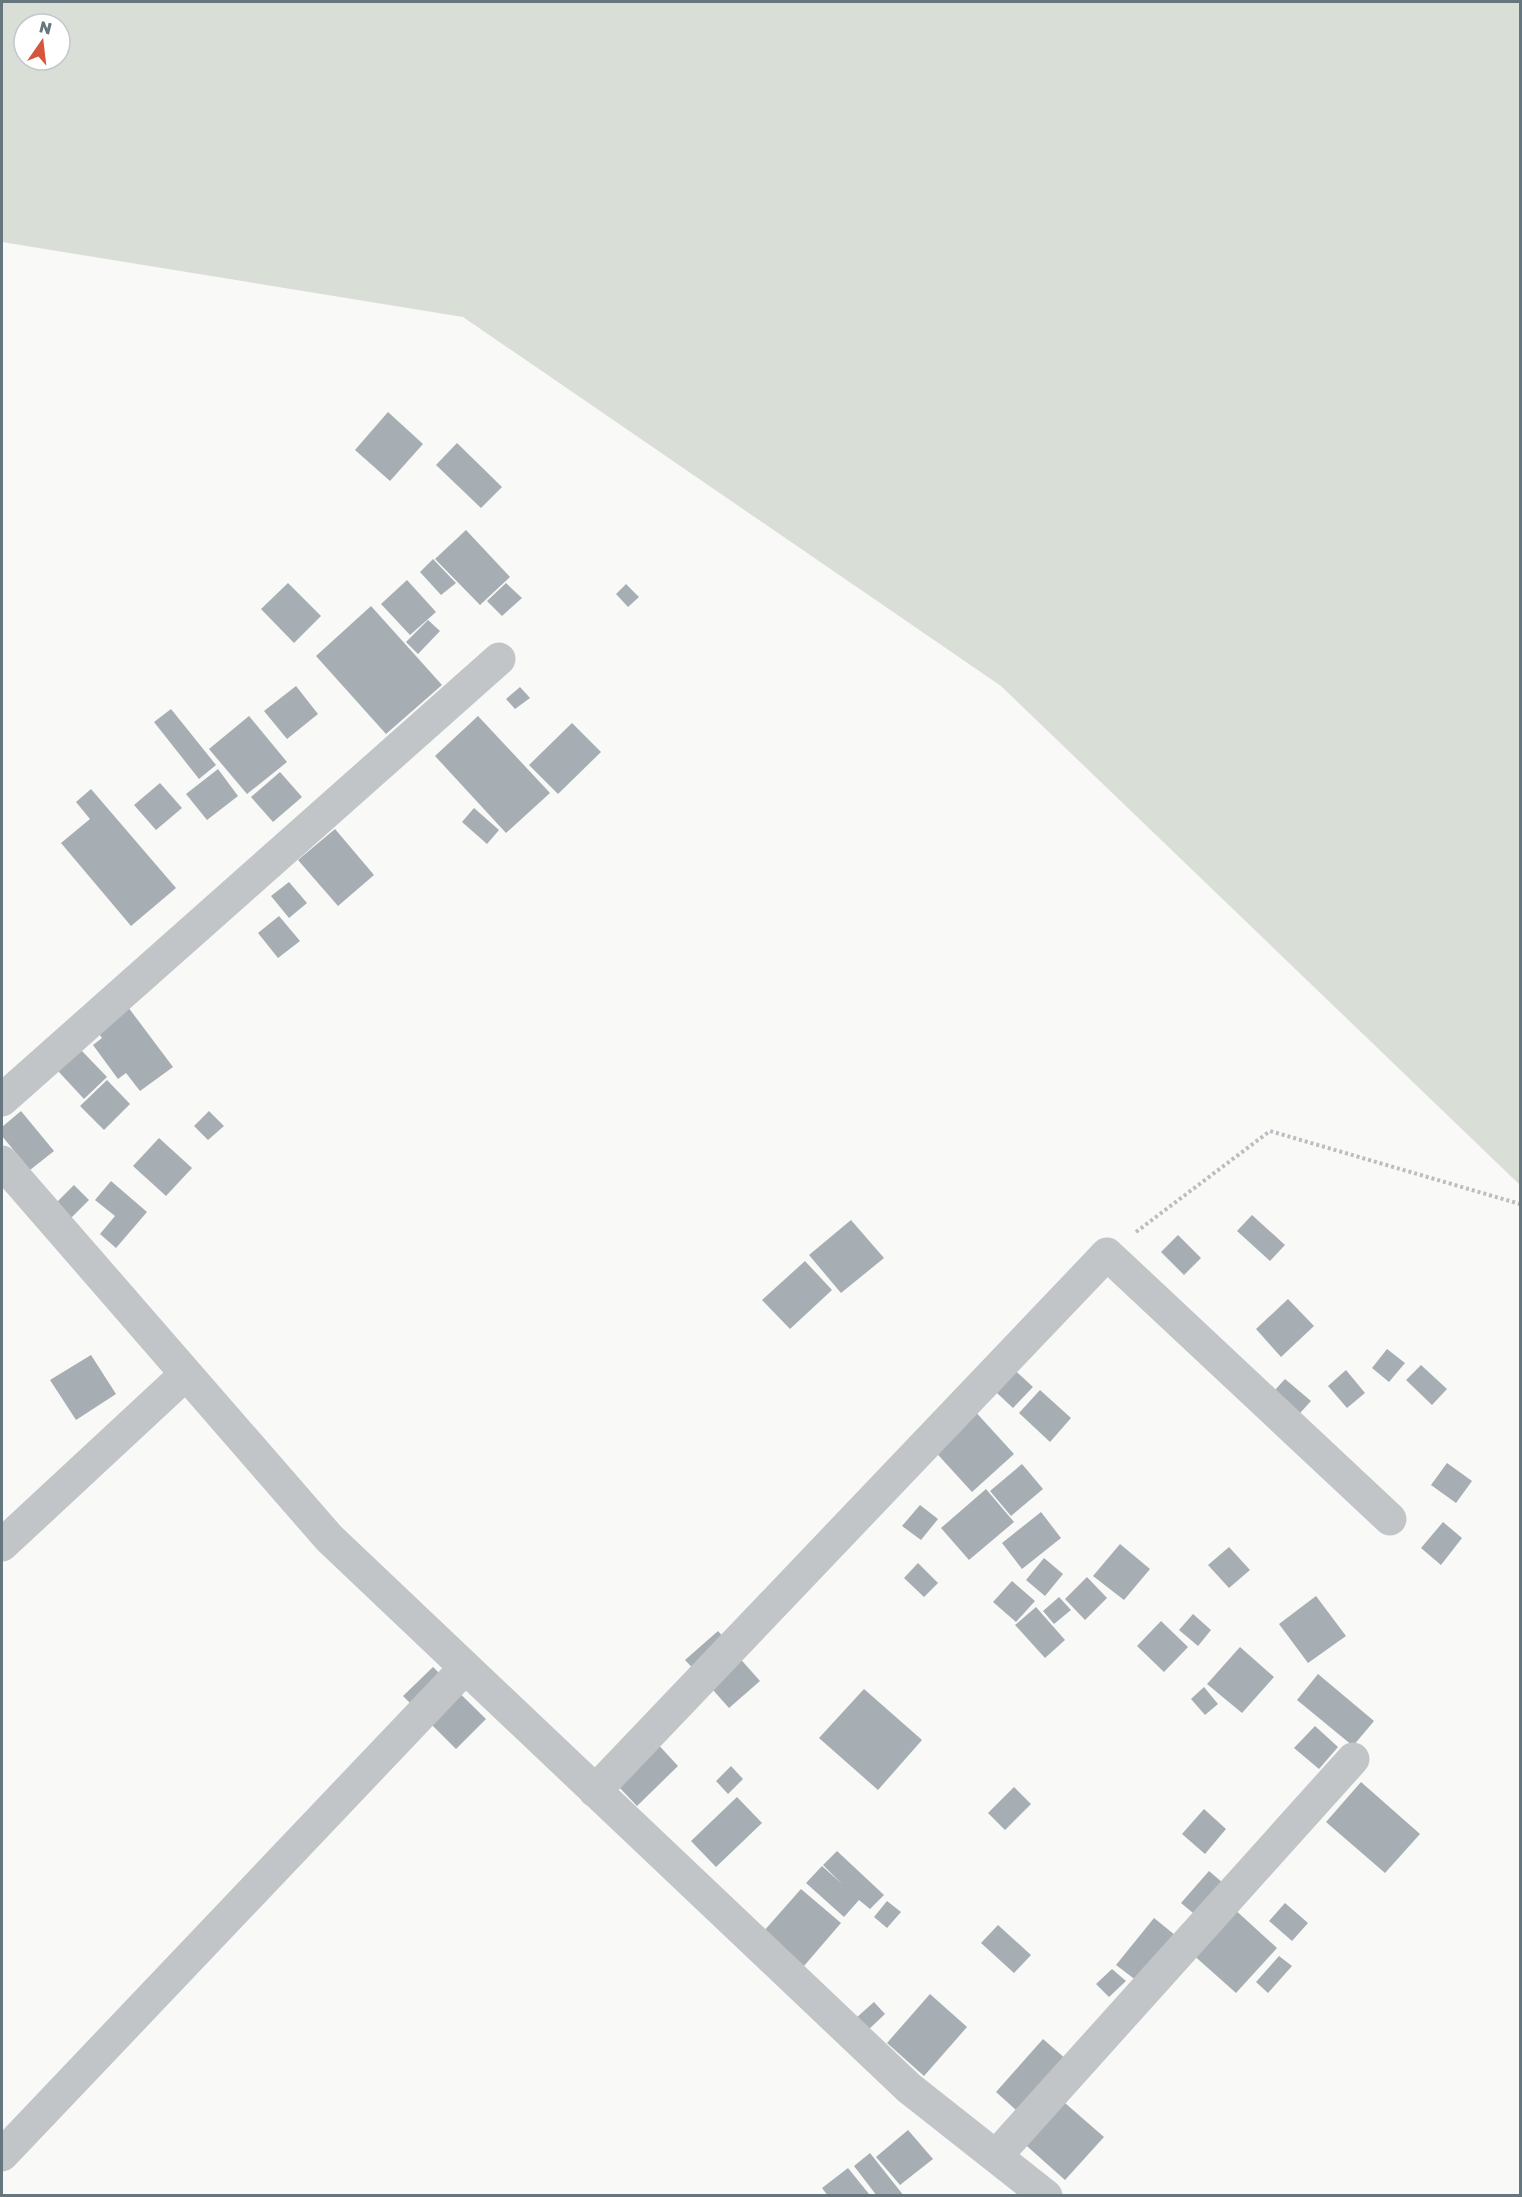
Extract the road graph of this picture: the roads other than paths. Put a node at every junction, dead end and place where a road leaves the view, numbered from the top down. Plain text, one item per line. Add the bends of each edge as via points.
1 (499, 659) dead end
2 (2, 1100) edge
3 (2, 1162) edge
4 (186, 1374) junction
5 (1390, 1518) dead end
6 (2, 1545) edge
7 (465, 1668) junction
8 (1353, 1759) dead end
9 (595, 1791) junction
10 (2, 2155) edge
11 (996, 2156) junction
12 (1047, 2196) edge

1 - 2 street
3 - 4 street
4 - 6 street
4 - 7 street via 329,1538
5 - 9 street via 1107,1254
7 - 9 street
7 - 10 street
8 - 11 street
9 - 11 street via 909,2088
11 - 12 street

